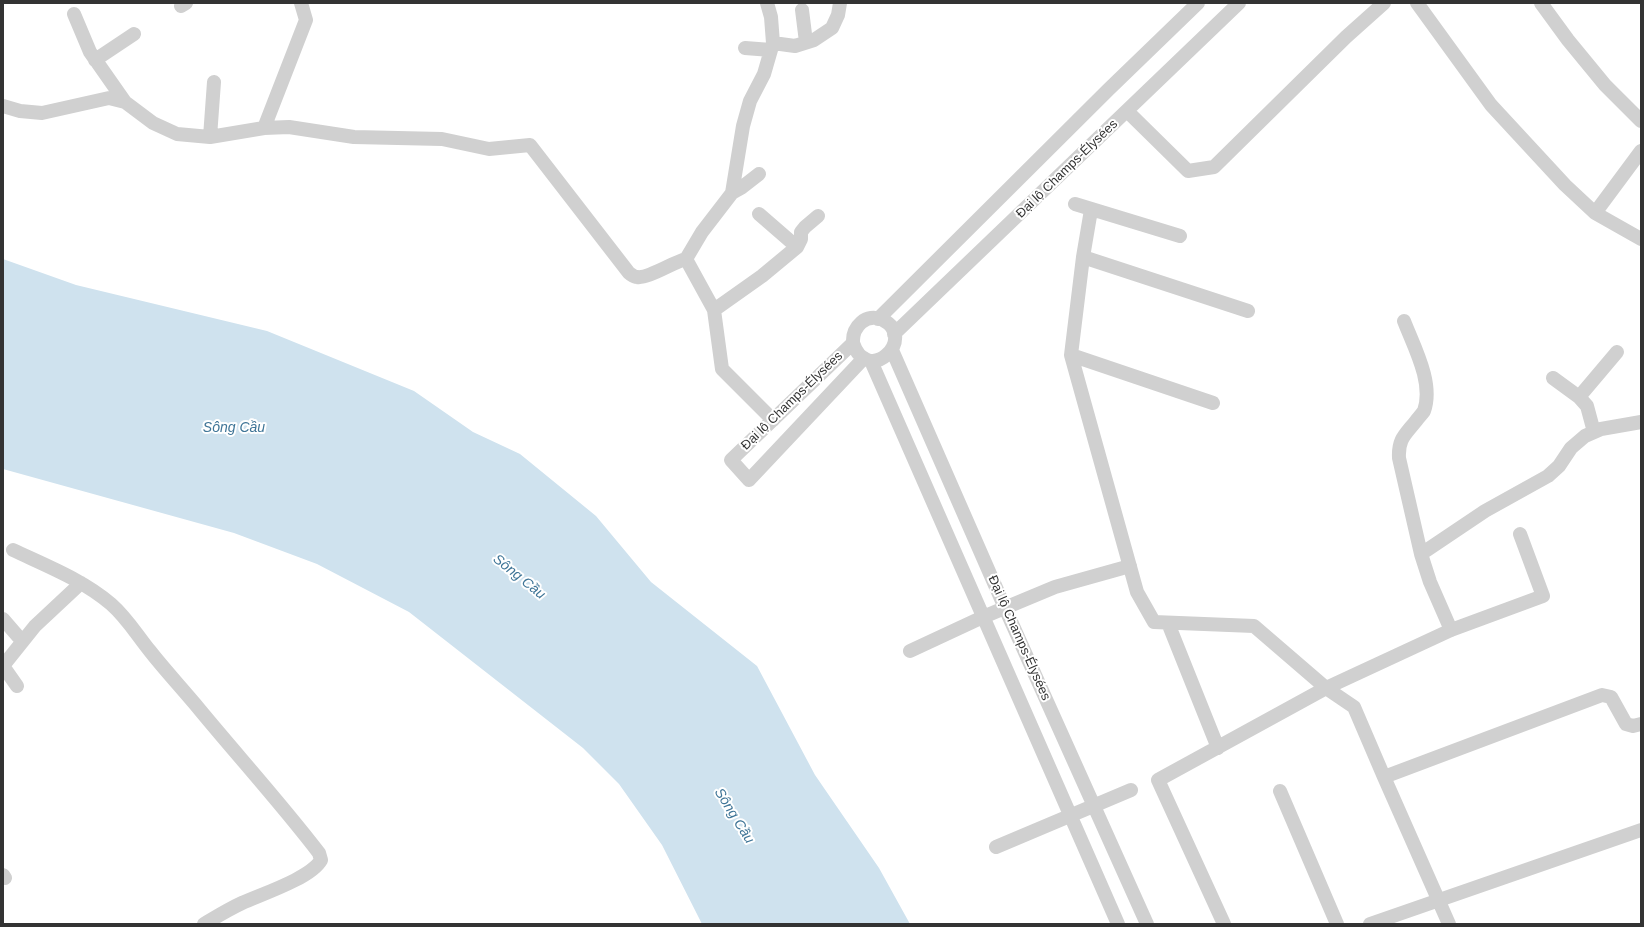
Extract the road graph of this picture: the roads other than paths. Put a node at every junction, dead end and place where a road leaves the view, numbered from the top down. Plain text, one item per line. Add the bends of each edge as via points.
1 (302, 3) edge
2 (767, 3) edge
3 (840, 3) edge
4 (1198, 3) edge
5 (1239, 3) edge
6 (1384, 3) edge
7 (1417, 3) edge
8 (1541, 3) edge
9 (802, 10) dead end
10 (74, 14) dead end
11 (134, 34) dead end
12 (806, 42) junction
13 (772, 46) junction
14 (745, 48) dead end
15 (95, 60) junction
16 (214, 82) dead end
17 (125, 102) junction
18 (3, 106) edge
19 (1127, 111) junction
20 (1641, 121) edge
21 (264, 128) junction
22 (210, 137) junction
23 (1641, 151) edge
24 (759, 174) dead end
25 (732, 193) junction
26 (1075, 204) dead end
27 (1092, 210) junction
28 (1595, 213) junction
29 (759, 214) dead end
30 (818, 216) dead end
31 (1180, 236) dead end
32 (1641, 239) edge
33 (797, 247) junction
34 (1083, 258) junction
35 (686, 259) junction
36 (714, 310) junction
37 (1248, 311) dead end
38 (878, 319) junction
39 (1404, 322) dead end
40 (894, 334) junction
41 (853, 343) junction
42 (892, 350) junction
43 (1617, 352) dead end
44 (1071, 355) junction
45 (867, 360) junction
46 (1553, 378) dead end
47 (1579, 397) junction
48 (1213, 402) dead end
49 (773, 420) junction
50 (1641, 422) edge
51 (1594, 432) junction
52 (1520, 534) dead end
53 (13, 550) dead end
54 (1421, 554) junction
55 (1130, 566) junction
56 (81, 583) junction
57 (1005, 608) junction
58 (983, 617) junction
59 (3, 619) edge
60 (1168, 623) junction
61 (1451, 630) junction
62 (22, 641) junction
63 (910, 651) dead end
64 (4, 664) edge
65 (17, 686) dead end
66 (1326, 688) junction
67 (1641, 724) edge
68 (1218, 748) junction
69 (1384, 777) junction
70 (1131, 790) dead end
71 (1280, 792) dead end
72 (1094, 805) junction
73 (1070, 815) junction
74 (1641, 830) edge
75 (996, 847) dead end
76 (1438, 901) junction
77 (224, 919) edge
78 (204, 924) edge
79 (1118, 924) edge
80 (1147, 924) edge
81 (1224, 924) edge
82 (1338, 924) edge
83 (1370, 924) edge
84 (1449, 924) edge

1 - 21 street via 306,20
2 - 13 street via 771,17
3 - 12 street via 832,28 814,40
4 - 38 street, Đại lộ Champs-Élysées
5 - 19 street, Đại lộ Champs-Élysées
6 - 19 street via 1214,167 1188,171
7 - 28 street via 1491,105
8 - 20 street via 1605,85
9 - 12 street
10 - 15 street
11 - 15 street
12 - 13 street via 795,46
13 - 14 street
13 - 25 street via 764,74 750,101 743,126
15 - 17 street
16 - 22 street
17 - 18 street via 109,98 42,113
17 - 22 street via 153,123 177,134
19 - 40 street, Đại lộ Champs-Élysées
21 - 22 street
21 - 35 street via 289,128 354,137 442,139 489,149 530,145 629,273 636,278 644,277
23 - 28 street
24 - 25 street
25 - 35 street via 702,232
26 - 27 street
27 - 31 street
27 - 34 street
28 - 32 street
29 - 33 street
30 - 33 street via 801,232
33 - 36 street
34 - 37 street
34 - 44 street
35 - 36 street
36 - 49 street via 722,369
38 - 40 street via 888,324
38 - 41 street, Đại lộ Champs-Élysées via 871,318 859,324 853,336
39 - 54 street via 1426,378 1424,412 1402,439 1399,447
40 - 42 street
41 - 45 street, Đại lộ Champs-Élysées via 855,349
41 - 49 street, Đại lộ Champs-Élysées
42 - 45 street, Đại lộ Champs-Élysées via 883,359
42 - 57 street, Đại lộ Champs-Élysées
43 - 47 street
44 - 48 street
44 - 55 street
45 - 49 street, Đại lộ Champs-Élysées via 749,480 731,460
45 - 58 street, Đại lộ Champs-Élysées
46 - 47 street
47 - 51 street via 1587,406
50 - 51 street
51 - 54 street via 1571,448 1559,466 1548,476 1485,511
52 - 61 street via 1543,596
53 - 56 street
54 - 61 street
55 - 57 street via 1055,586
55 - 60 street via 1137,592 1154,622
56 - 62 street
56 - 77 street via 112,605 128,622 319,853 321,860 318,865 241,903
57 - 58 street
57 - 72 street, Đại lộ Champs-Élysées
58 - 63 street
58 - 73 street, Đại lộ Champs-Élysées
59 - 62 street
60 - 66 street via 1254,626
60 - 68 street
61 - 66 street
62 - 64 street
64 - 65 street
66 - 68 street
66 - 69 street via 1354,707
67 - 69 street via 1626,724 1611,697 1602,695
68 - 81 street via 1158,780
69 - 76 street
70 - 72 street
71 - 82 street
72 - 73 street
72 - 80 street, Đại lộ Champs-Élysées
73 - 75 street
73 - 79 street, Đại lộ Champs-Élysées
74 - 76 street
76 - 83 street
76 - 84 street
77 - 78 street

